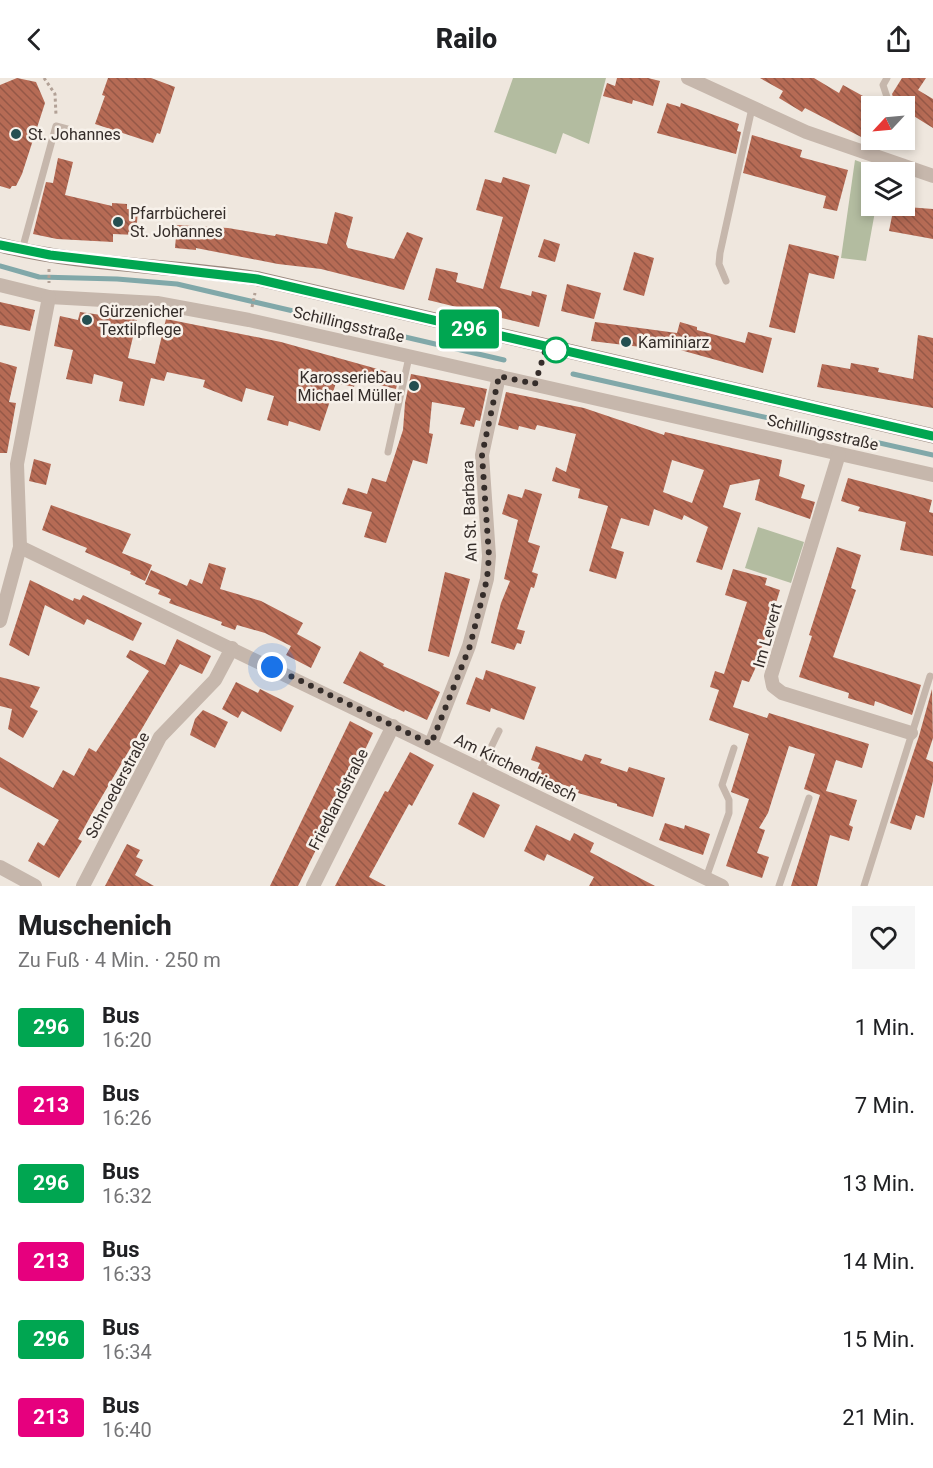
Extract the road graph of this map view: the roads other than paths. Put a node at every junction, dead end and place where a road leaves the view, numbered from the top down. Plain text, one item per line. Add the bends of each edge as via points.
1 (688, 78) edge
2 (887, 78) edge
3 (705, 82) edge
4 (887, 96) edge
5 (753, 108) junction
6 (71, 130) dead end
7 (861, 144) edge
8 (877, 150) edge
9 (933, 176) edge
10 (0, 245) edge
11 (22, 250) junction
12 (726, 281) dead end
13 (0, 285) edge
14 (49, 290) junction
15 (409, 357) junction
16 (499, 376) junction
17 (933, 436) edge
18 (388, 452) dead end
19 (839, 454) junction
20 (933, 475) edge
21 (20, 547) junction
22 (0, 621) edge
23 (232, 648) junction
24 (930, 676) dead end
25 (393, 726) junction
26 (499, 731) dead end
27 (911, 733) junction
28 (431, 744) junction
29 (734, 748) dead end
30 (481, 768) junction
31 (809, 798) dead end
32 (0, 867) edge
33 (706, 878) junction
34 (35, 886) edge
35 (83, 886) edge
36 (313, 886) edge
37 (722, 886) edge
38 (779, 886) edge
39 (864, 886) edge

1 - 3 street
2 - 4 lane via 883,85
3 - 5 street
5 - 7 street via 806,132
5 - 12 lane via 720,253
6 - 11 lane via 56,126
8 - 9 street
10 - 11 main road, Schillingsstraße
11 - 17 main road, Schillingsstraße via 257,279
13 - 14 street, Schillingsstraße
14 - 15 street, Schillingsstraße via 157,303 249,320
14 - 21 street via 17,464
15 - 16 street, Schillingsstraße
15 - 18 lane
16 - 19 street, Schillingsstraße
16 - 28 street, An St. Barbara via 482,455 487,579 470,646
19 - 20 street, Schillingsstraße
19 - 27 street, Im Levert via 771,676 773,686 782,693
21 - 22 street
21 - 23 street, Am Kirchendriesch
23 - 25 street, Am Kirchendriesch
23 - 35 street, Schroederstraße via 215,680 160,737
24 - 27 lane
25 - 28 street, Am Kirchendriesch
25 - 36 street, Friedlandstraße
26 - 30 lane
27 - 39 lane
28 - 30 street, Am Kirchendriesch
29 - 33 lane via 722,785 729,813
30 - 33 street, Am Kirchendriesch
31 - 38 lane
32 - 34 street
33 - 37 street, Am Kirchendriesch

